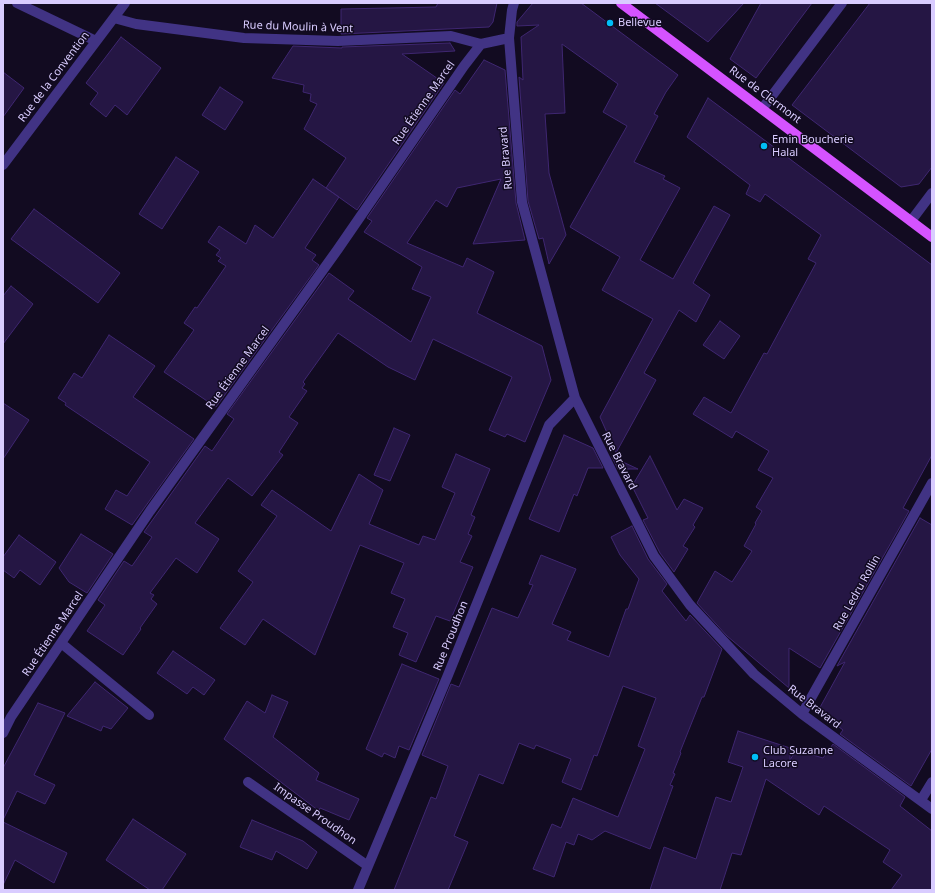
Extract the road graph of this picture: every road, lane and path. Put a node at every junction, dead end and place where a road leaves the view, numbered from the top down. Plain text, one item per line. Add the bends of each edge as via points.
1 (17, 3) edge
2 (125, 3) edge
3 (514, 3) edge
4 (621, 3) edge
5 (842, 3) edge
6 (114, 18) junction
7 (509, 38) junction
8 (96, 41) junction
9 (481, 44) junction
10 (762, 109) junction
11 (3, 165) edge
12 (932, 193) edge
13 (911, 221) junction
14 (932, 236) edge
15 (575, 398) junction
16 (932, 483) edge
17 (61, 643) junction
18 (802, 714) junction
19 (149, 715) dead end
20 (3, 733) edge
21 (248, 782) dead end
22 (932, 782) edge
23 (921, 800) junction
24 (932, 809) edge
25 (368, 866) junction
26 (358, 890) edge

1 - 8 street
2 - 6 street, Rue de la Convention
3 - 7 street, Rue Bravard
4 - 10 main road, Rue de Clermont
5 - 10 street
6 - 8 street, Rue de la Convention
6 - 9 street, Rue du Moulin à Vent via 136,24 244,38 338,42 452,36
7 - 9 street
7 - 15 street, Rue Bravard via 522,202
8 - 11 street, Rue de la Convention
9 - 17 street, Rue Étienne Marcel via 150,511
10 - 13 main road, Rue de Clermont
12 - 13 street
13 - 14 main road, Rue de Clermont
15 - 18 street, Rue Bravard via 654,556 690,605 754,674
15 - 25 street, Rue Proudhon via 549,425
16 - 18 street, Rue Ledru Rollin
17 - 19 street
17 - 20 street, Rue Étienne Marcel
18 - 23 street, Rue Bravard
21 - 25 street, Impasse Proudhon
22 - 23 street
23 - 24 street, Rue Bravard
25 - 26 street, Rue Proudhon

